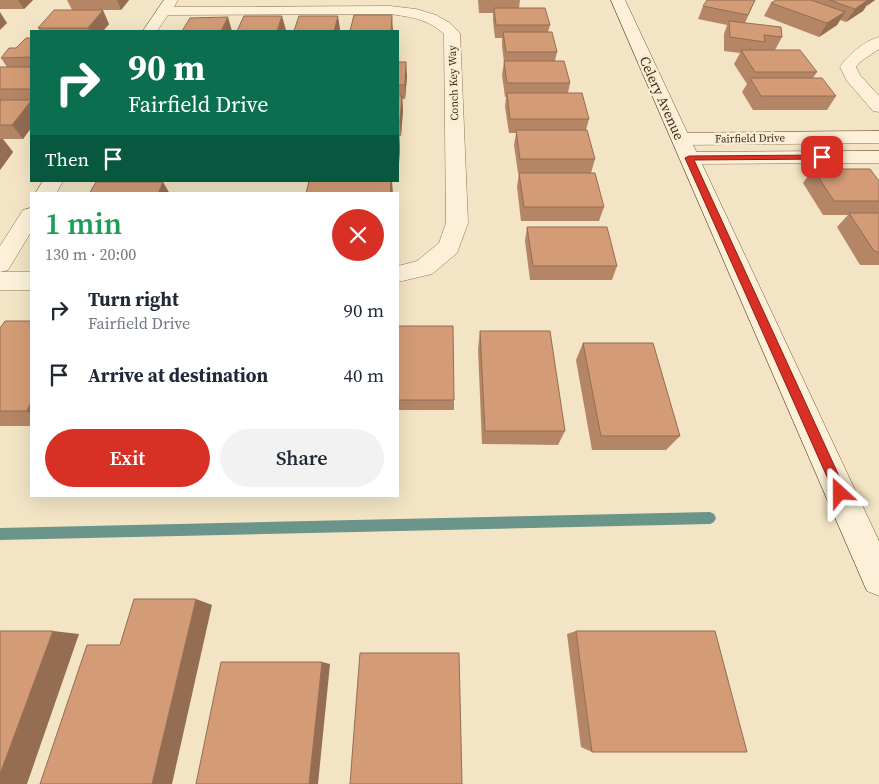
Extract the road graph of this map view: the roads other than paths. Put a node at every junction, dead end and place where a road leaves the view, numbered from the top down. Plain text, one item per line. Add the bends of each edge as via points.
1 (618, 0) edge
2 (167, 5) edge
3 (151, 30) edge
4 (879, 42) edge
5 (879, 108) edge
6 (879, 137) edge
7 (685, 148) junction
8 (879, 156) edge
9 (30, 217) edge
10 (0, 264) edge
11 (399, 274) edge
12 (0, 281) edge
13 (30, 281) edge
14 (879, 579) edge

1 - 7 street, Celery Avenue
2 - 3 street
2 - 11 street, Conch Key Way via 390,10 419,13 441,22 452,33 457,223 449,247 424,268
4 - 5 street via 848,66 853,77
6 - 7 street, Fairfield Drive
7 - 8 street, Fairfield Drive
7 - 14 street, Celery Avenue
9 - 10 street
12 - 13 street

